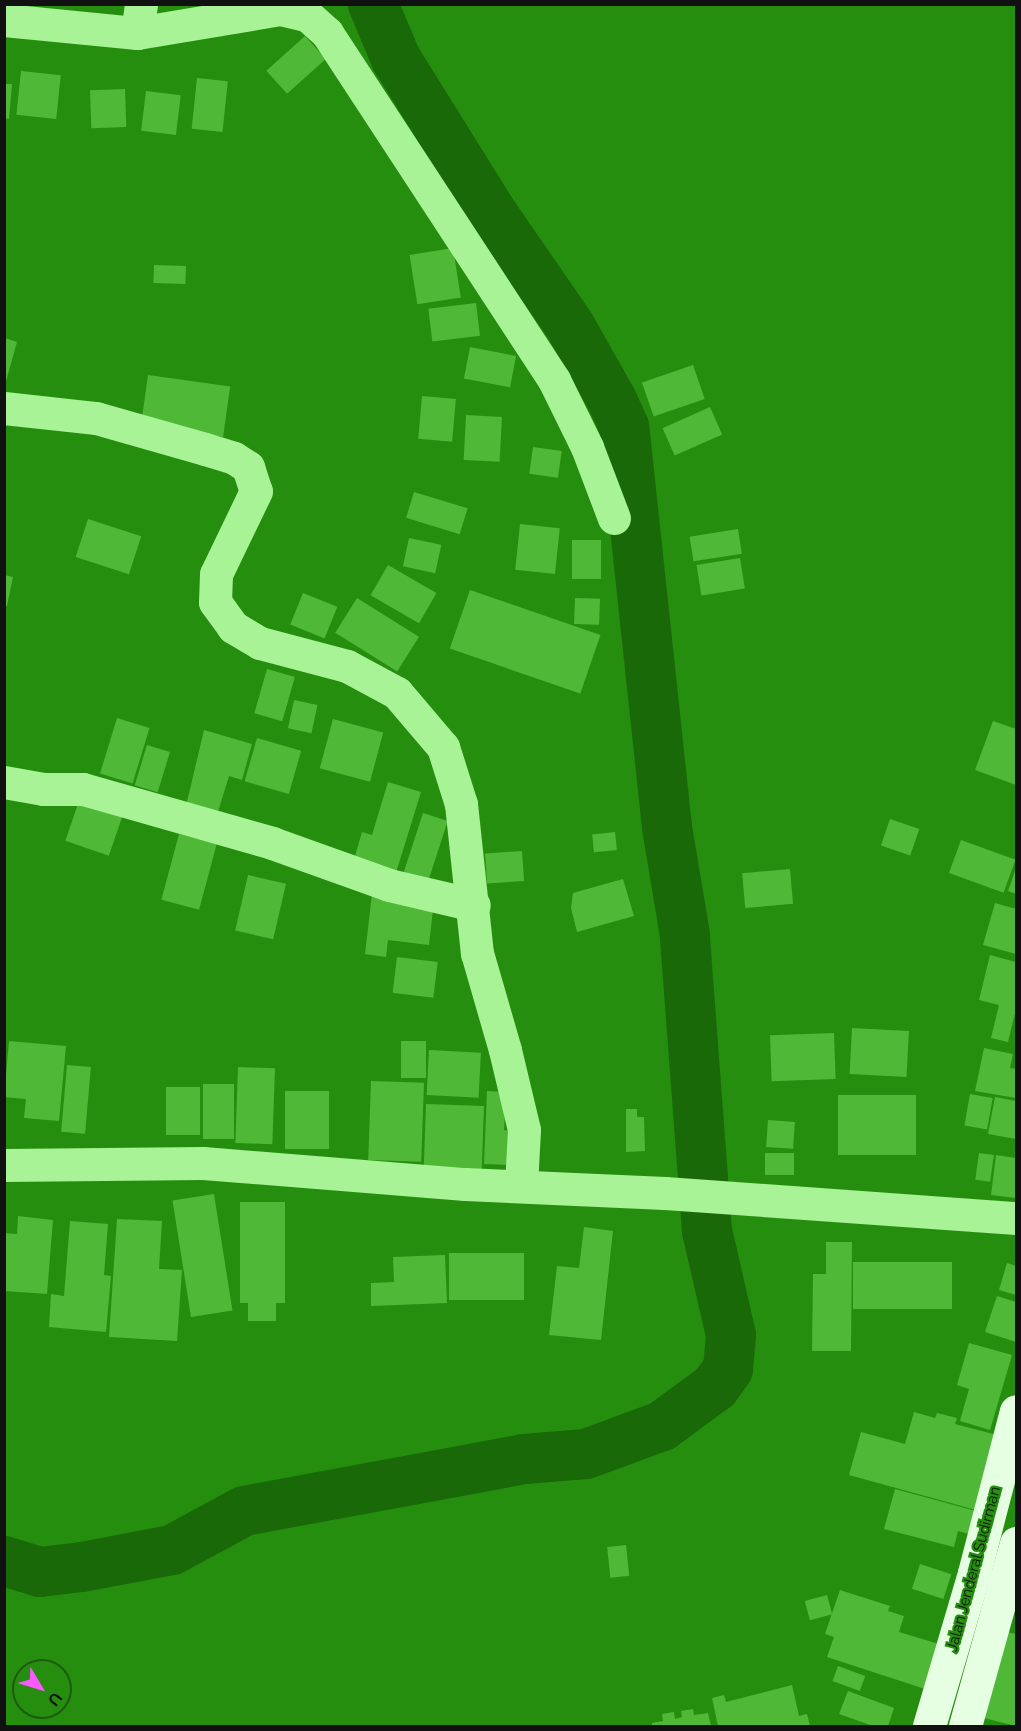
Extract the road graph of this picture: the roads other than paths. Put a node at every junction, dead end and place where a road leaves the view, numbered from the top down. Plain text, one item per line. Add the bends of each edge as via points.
1 (139, 19) edge
2 (4, 20) edge
3 (4, 408) edge
4 (614, 518) dead end
5 (4, 782) edge
6 (474, 905) junction
7 (4, 1166) edge
8 (521, 1186) junction
9 (1017, 1218) edge
10 (1014, 1428) edge
11 (1017, 1543) edge
12 (929, 1726) edge
13 (965, 1726) edge

1 - 2 street
1 - 4 street via 280,9 307,15 327,33 554,380 587,447
3 - 6 street via 96,418 224,455 248,467 256,491 216,574 215,602 233,627 260,643 347,666 397,693 413,709 443,747 453,772 463,813
5 - 6 street via 43,789 83,789 272,843 388,885
6 - 8 street via 477,953 524,1130
7 - 8 street via 203,1163
8 - 9 street
10 - 12 main road, Jalan Jenderal Sudirman
11 - 13 main road

